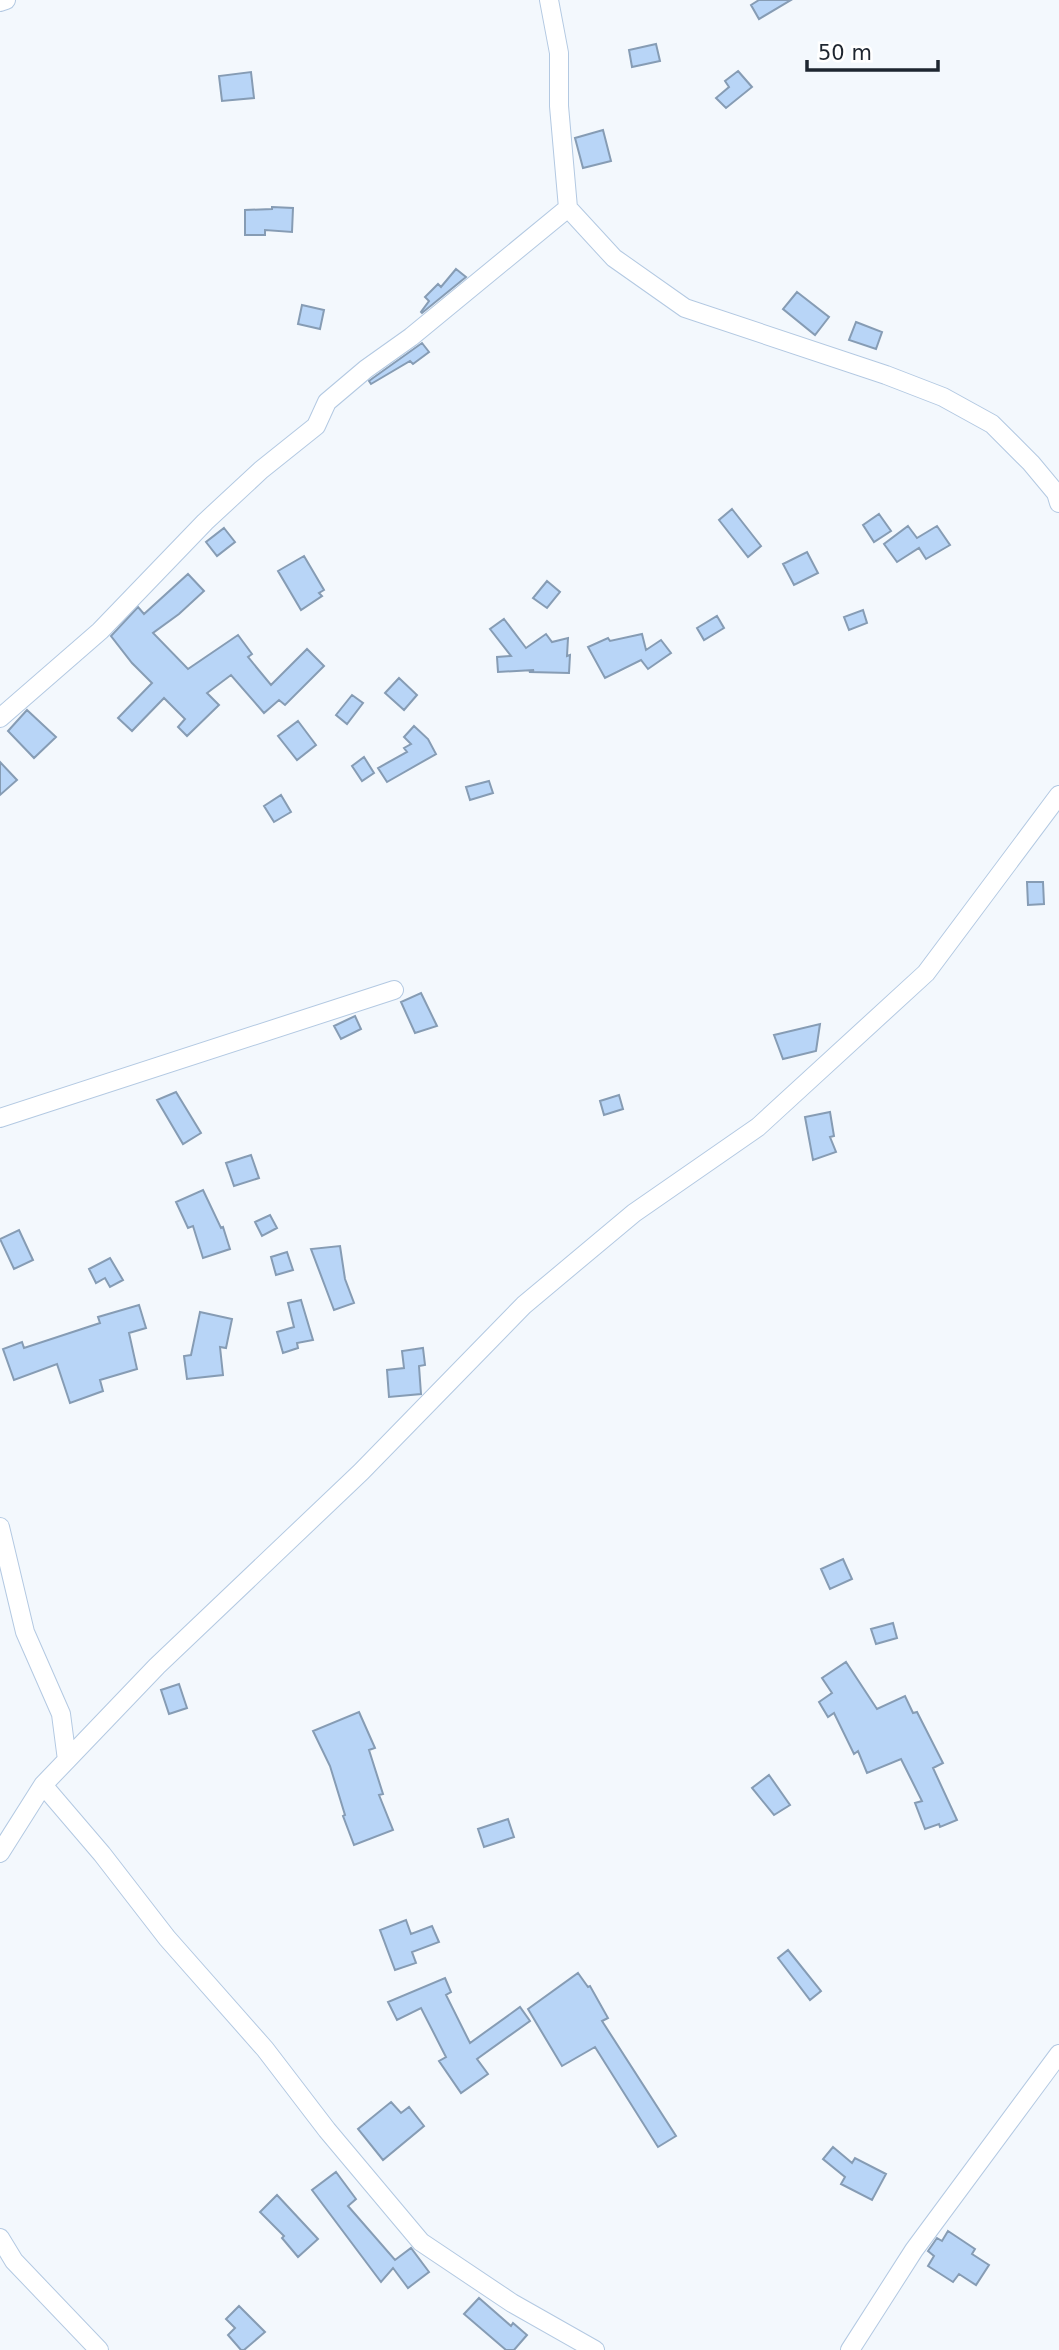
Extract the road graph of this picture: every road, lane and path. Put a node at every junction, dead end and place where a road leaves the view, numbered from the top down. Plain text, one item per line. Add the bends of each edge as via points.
1 (6, 0) edge
2 (550, 0) edge
3 (0, 2) edge
4 (568, 208) junction
5 (1059, 503) edge
6 (0, 718) edge
7 (1059, 795) edge
8 (394, 990) dead end
9 (0, 1118) edge
10 (0, 1527) edge
11 (67, 1760) junction
12 (43, 1785) junction
13 (0, 1853) edge
14 (1059, 2054) edge
15 (0, 2238) edge
16 (99, 2350) edge
17 (595, 2350) edge
18 (850, 2350) edge

1 - 3 street
2 - 4 street
4 - 5 street via 614,258 685,308 886,375 943,397 992,424 1031,463
4 - 6 street via 327,402 316,426 261,470 100,631
7 - 11 street via 926,973 758,1127 634,1213 524,1305
8 - 9 street
10 - 11 street via 25,1632 61,1714
11 - 12 street
12 - 13 street
12 - 17 street via 421,2242
14 - 18 street via 914,2250
15 - 16 street via 14,2261

